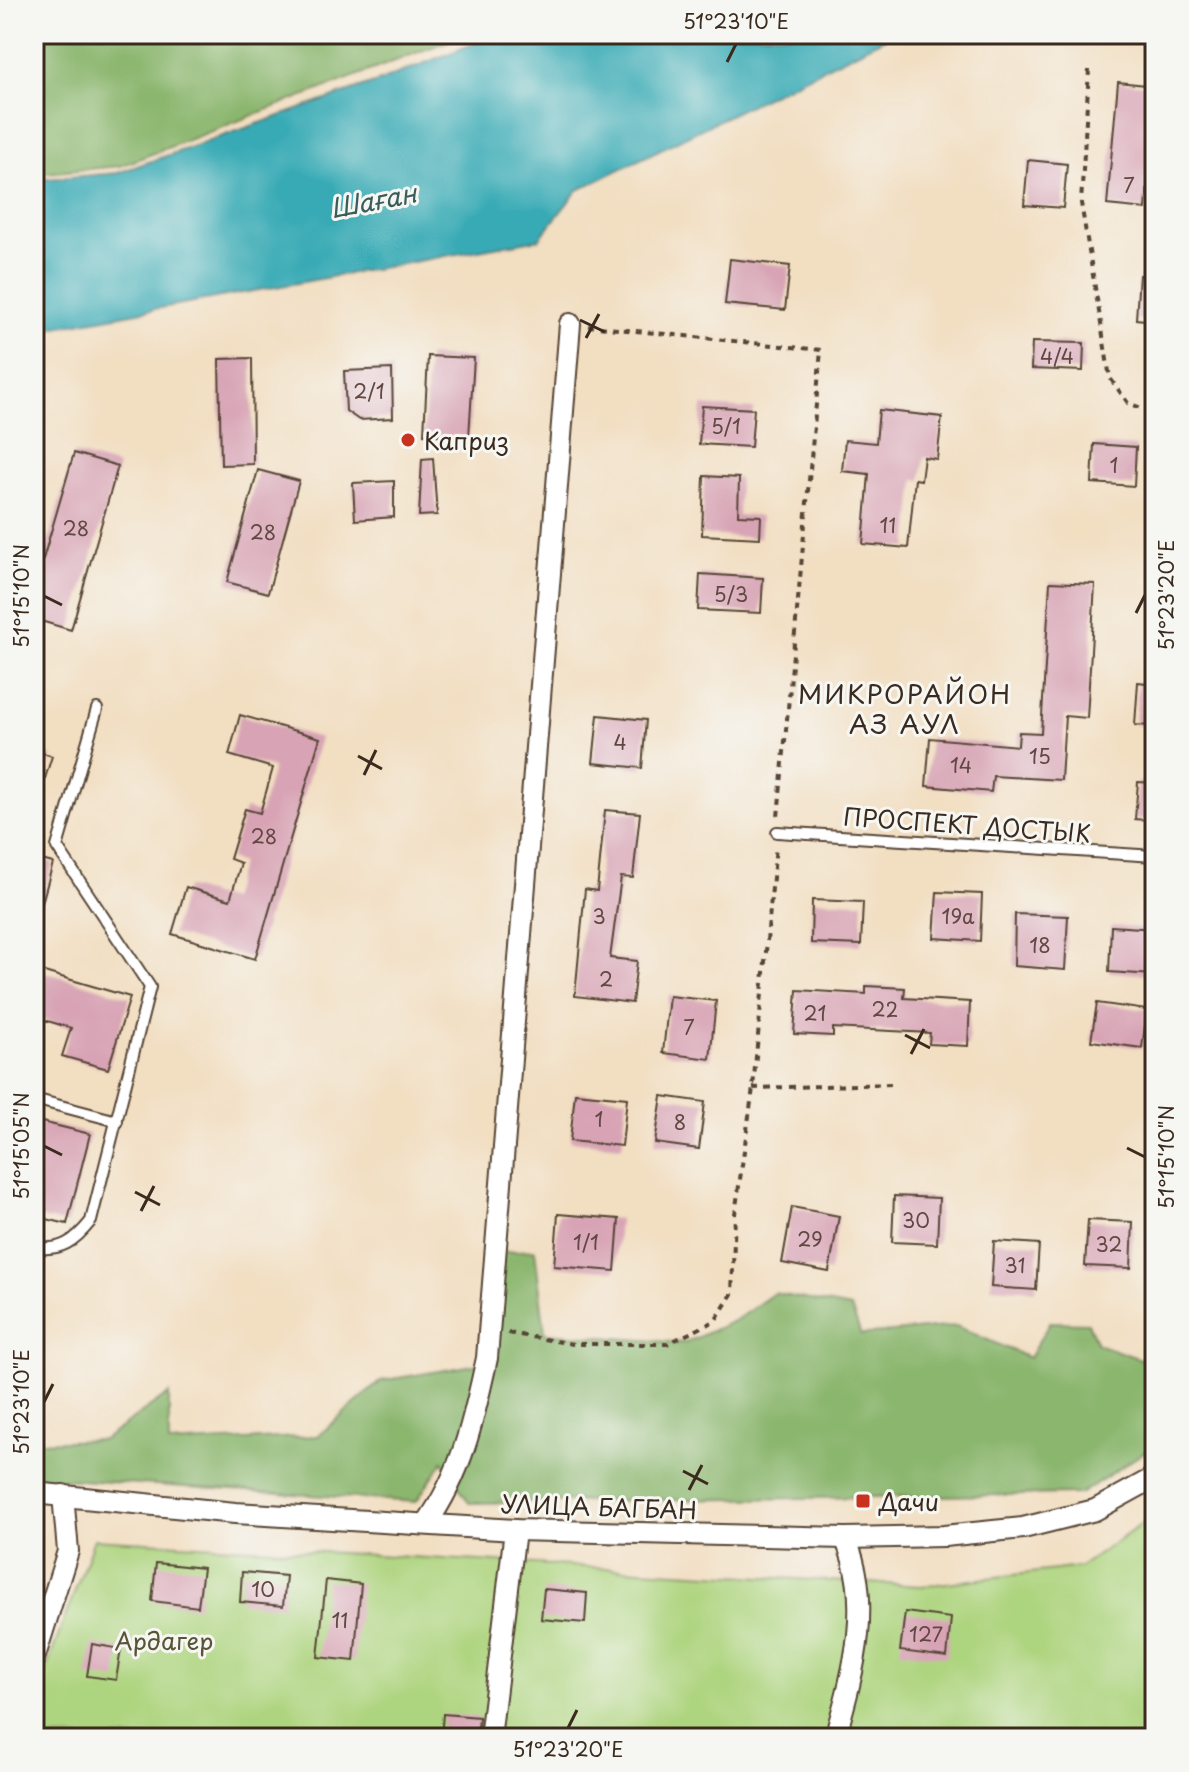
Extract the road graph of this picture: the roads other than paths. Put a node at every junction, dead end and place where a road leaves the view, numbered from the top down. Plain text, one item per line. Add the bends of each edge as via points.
1 (570, 324) road end
2 (97, 709) dead end
3 (777, 832) road end
4 (1155, 856) edge
5 (34, 1099) edge
6 (117, 1121) junction
7 (34, 1247) edge
8 (1155, 1478) edge
9 (34, 1493) edge
10 (63, 1495) junction
11 (426, 1524) junction
12 (515, 1530) junction
13 (845, 1538) junction
14 (34, 1659) edge
15 (490, 1738) edge
16 (835, 1738) edge

1 - 11 street via 489,1330 472,1428 448,1494
2 - 6 lane via 57,847 150,987
3 - 4 lane, ПРОСПЕКТ ДОСТЫК
5 - 6 lane
6 - 7 lane via 91,1221 75,1241 50,1250
8 - 13 street, УЛИЦА БАГБАН via 1095,1510 1023,1528
9 - 10 street, УЛИЦА БАГБАН
10 - 11 street, УЛИЦА БАГБАН via 235,1513
10 - 14 street via 68,1551
11 - 12 street, УЛИЦА БАГБАН
12 - 13 street, УЛИЦА БАГБАН
12 - 15 street
13 - 16 street via 855,1561 859,1651

